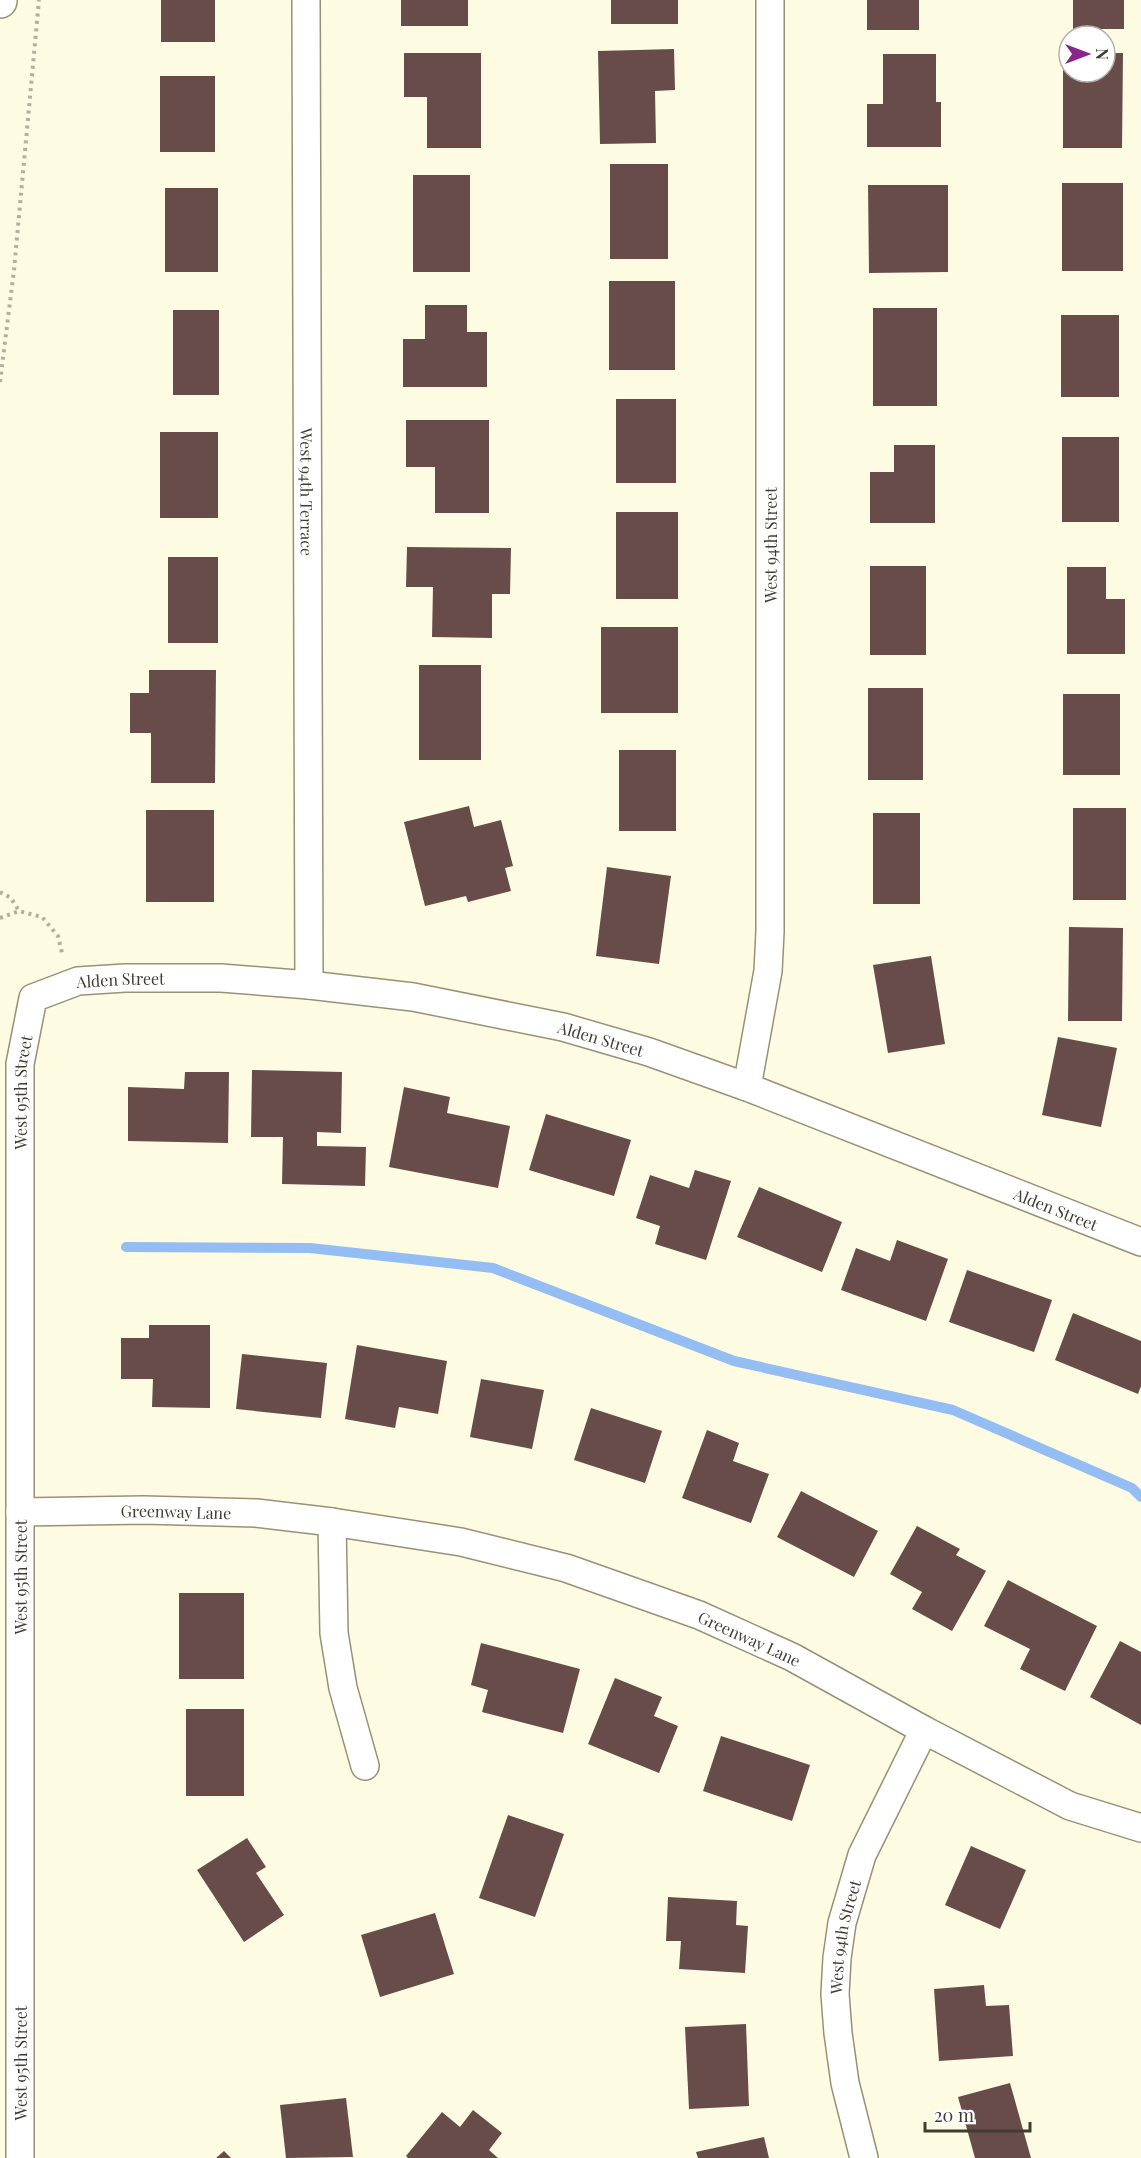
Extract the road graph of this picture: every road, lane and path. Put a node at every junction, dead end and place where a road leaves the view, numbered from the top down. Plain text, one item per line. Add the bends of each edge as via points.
1 (39, 0) edge
2 (306, 0) edge
3 (770, 0) edge
4 (0, 382) edge
5 (0, 892) edge
6 (19, 911) junction
7 (0, 918) edge
8 (78, 981) junction
9 (309, 985) junction
10 (33, 998) joint
11 (747, 1088) junction
12 (1141, 1242) edge
13 (20, 1512) junction
14 (332, 1522) junction
15 (924, 1730) junction
16 (365, 1766) dead end
17 (1141, 1828) edge
18 (20, 2158) edge
19 (864, 2158) edge

1 - 4 path
2 - 9 street, West 94th Terrace
3 - 11 street, West 94th Street via 770,932 768,971
5 - 6 path via 11,898
6 - 7 path
6 - 8 path via 42,917 58,936 62,953
8 - 9 street, Alden Street via 221,978
8 - 10 street, Alden Street
9 - 11 street, Alden Street via 413,997 563,1027 649,1052
10 - 13 street, West 95th Street via 20,1064
11 - 12 street, Alden Street
13 - 14 street, Greenway Lane via 144,1510 256,1514
13 - 18 street, West 95th Street
14 - 15 street, Greenway Lane via 461,1542 566,1568 699,1615 792,1658
14 - 16 street via 334,1633 343,1688
15 - 17 street, Greenway Lane via 1070,1806
15 - 19 street, West 94th Street via 862,1856 842,1923 837,1958 838,2033 845,2084

